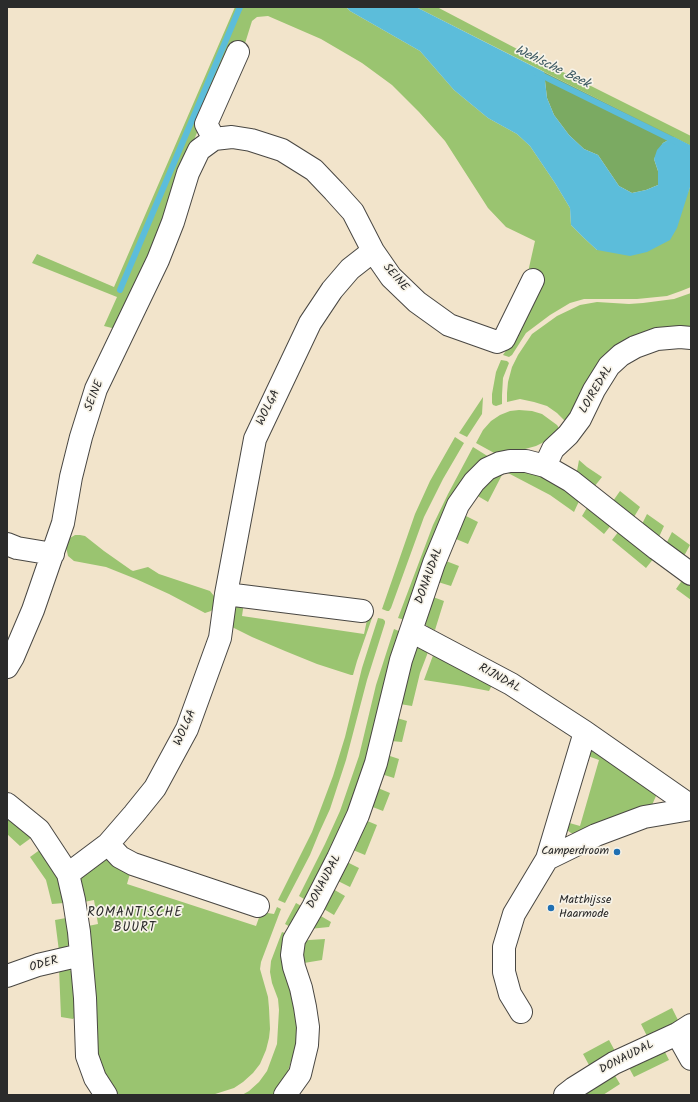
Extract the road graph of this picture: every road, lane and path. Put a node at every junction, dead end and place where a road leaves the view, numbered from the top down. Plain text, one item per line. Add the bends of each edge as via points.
1 (238, 52) dead end
2 (214, 139) junction
3 (374, 251) junction
4 (533, 280) dead end
5 (691, 338) edge
6 (545, 466) junction
7 (7, 544) edge
8 (53, 554) junction
9 (691, 574) edge
10 (226, 594) junction
11 (362, 611) dead end
12 (411, 631) junction
13 (7, 667) edge
14 (585, 732) junction
15 (7, 804) edge
16 (691, 807) edge
17 (108, 844) junction
18 (547, 859) junction
19 (68, 874) junction
20 (258, 906) dead end
21 (81, 955) junction
22 (7, 976) edge
23 (522, 1012) dead end
24 (684, 1029) edge
25 (691, 1059) edge
26 (106, 1095) edge
27 (285, 1095) edge
28 (565, 1095) edge

1 - 2 street via 206,124
2 - 3 street, SEINE via 232,137 252,140 282,150 314,170 353,212
2 - 8 street, SEINE via 198,150 158,260 96,389 81,436 63,523
3 - 4 street, SEINE via 391,277 417,302 449,325 497,342 504,339
3 - 10 street, WOLGA via 350,269 310,323 255,439
5 - 6 street, LOIREDAL via 657,339 621,355 609,366 580,418 568,435 553,448
6 - 9 street, DONAUDAL via 571,480
6 - 12 street, DONAUDAL via 526,461 500,462 487,469 474,482 455,512 434,563
7 - 8 street
8 - 13 street, SEINE via 34,610
10 - 11 street
10 - 17 street, WOLGA via 220,638 187,729 155,788
12 - 14 street, RIJNDAL via 511,684
12 - 27 street, DONAUDAL via 401,660 376,763 358,815 294,940 292,955 305,1007 308,1045 300,1074
14 - 16 street, RIJNDAL
14 - 18 street
15 - 19 street via 39,830
16 - 18 street, RIJNDAL via 644,817
17 - 19 street, WOLGA
17 - 20 street via 120,857 133,864
18 - 23 street via 514,914 504,947 504,972 510,994
19 - 21 street
21 - 22 street, ODER via 38,965
21 - 26 street via 87,1056 95,1078
24 - 25 street
24 - 28 street, DONAUDAL via 614,1063

